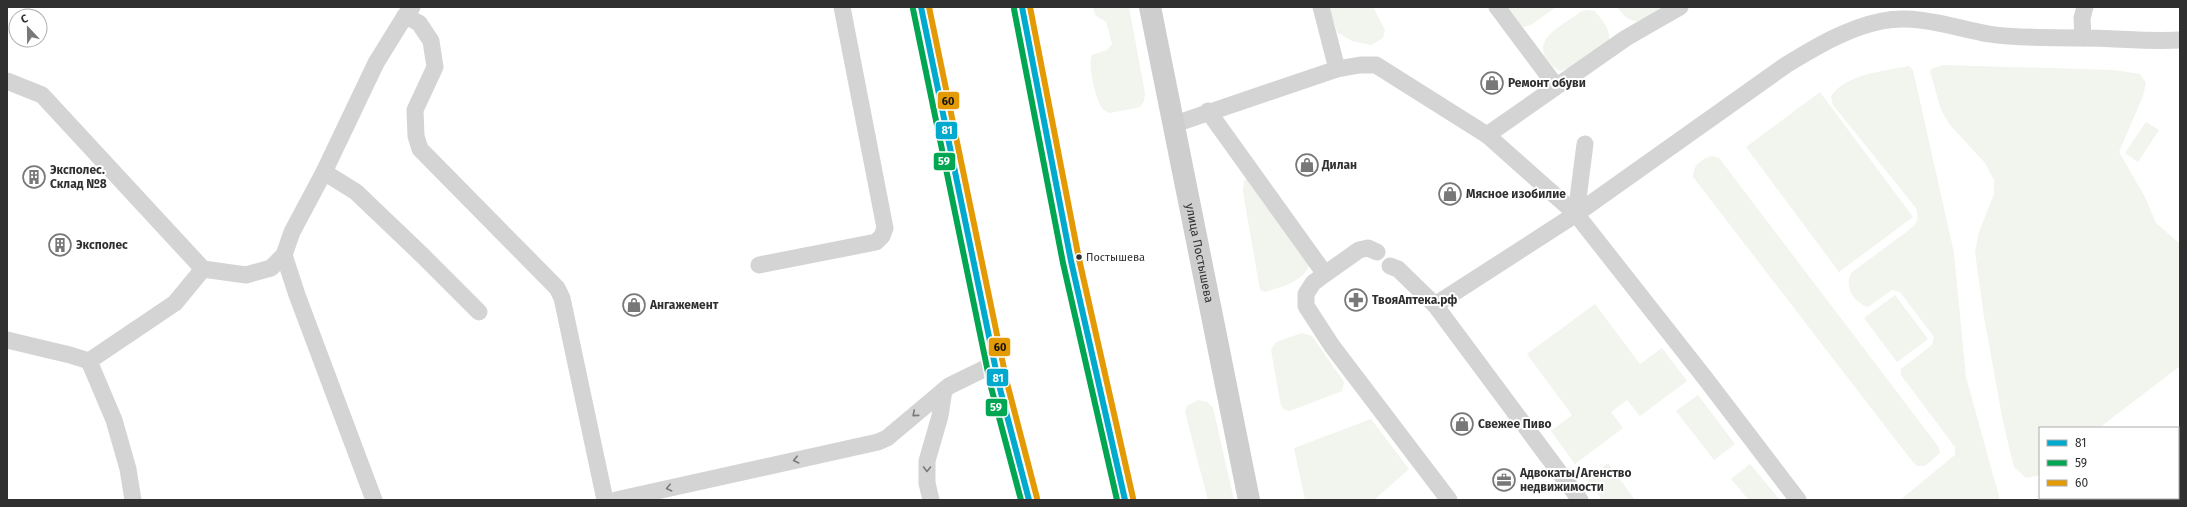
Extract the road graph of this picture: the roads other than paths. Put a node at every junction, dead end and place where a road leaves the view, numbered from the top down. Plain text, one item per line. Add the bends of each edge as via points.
1 (842, 7) edge
2 (921, 7) edge
3 (1022, 7) edge
4 (1150, 7) edge
5 (1321, 7) edge
6 (1497, 7) edge
7 (1680, 7) edge
8 (2085, 7) edge
9 (408, 11) edge
10 (1910, 13) edge
11 (2083, 38) junction
12 (2180, 40) edge
13 (1337, 69) junction
14 (7, 81) edge
15 (1556, 86) junction
16 (1208, 111) junction
17 (1175, 124) junction
18 (1487, 135) junction
19 (1585, 144) dead end
20 (324, 172) junction
21 (1576, 214) junction
22 (1377, 252) dead end
23 (284, 255) junction
24 (759, 265) dead end
25 (1390, 266) dead end
26 (203, 269) junction
27 (1325, 274) junction
28 (1435, 305) junction
29 (479, 312) dead end
30 (7, 340) edge
31 (89, 362) junction
32 (994, 364) junction
33 (944, 390) junction
34 (133, 500) edge
35 (374, 500) edge
36 (605, 500) edge
37 (616, 500) edge
38 (931, 500) edge
39 (1029, 500) edge
40 (1125, 500) edge
41 (1249, 500) edge
42 (1449, 500) edge
43 (1580, 500) edge
44 (1798, 500) edge

1 - 24 lane via 885,228 876,242
2 - 32 highway
3 - 40 highway via 1071,261
4 - 17 main road, улица Постышева
5 - 13 lane
6 - 15 lane
7 - 15 lane via 1626,38
8 - 11 lane via 2082,18
9 - 20 lane via 376,63
9 - 36 lane via 420,23 431,41 435,67 415,110 416,136 420,148 557,288 562,298
10 - 11 lane via 1990,34
10 - 21 lane via 1859,28 1821,44 1786,65
11 - 12 lane
13 - 16 lane
13 - 18 lane via 1376,65
14 - 26 lane via 42,95
15 - 18 lane
16 - 17 lane
16 - 27 lane
17 - 41 main road, улица Постышева
18 - 21 lane
19 - 21 lane
20 - 23 lane via 292,232
20 - 29 lane via 356,192
21 - 28 lane
21 - 44 lane
22 - 27 lane via 1368,248 1359,250
23 - 26 lane via 271,268 246,275
23 - 35 lane
25 - 28 lane via 1398,269
26 - 31 lane via 175,303
27 - 42 lane via 1313,283 1306,294 1306,306 1332,346
28 - 43 lane
30 - 31 lane
31 - 34 lane via 114,420 128,469
32 - 33 lane
32 - 39 highway
33 -> 37 lane via 887,438 878,442
33 -> 38 lane via 940,416 927,462 927,483

